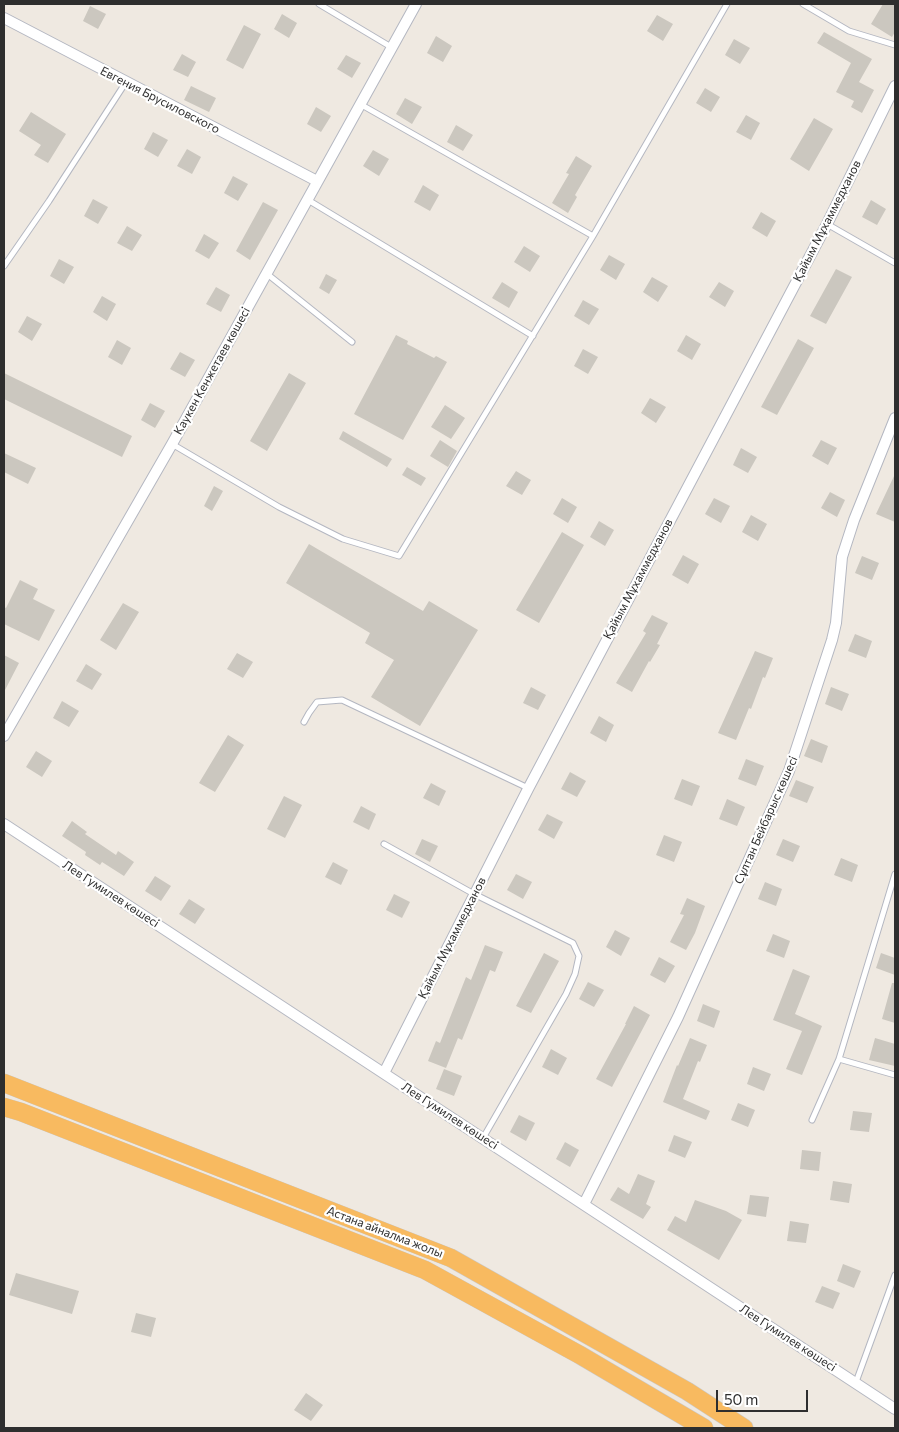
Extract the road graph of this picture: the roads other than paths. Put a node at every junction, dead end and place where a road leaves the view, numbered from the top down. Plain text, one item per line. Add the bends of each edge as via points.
1 (319, 4) edge
2 (416, 4) edge
3 (727, 4) edge
4 (803, 4) edge
5 (4, 18) edge
6 (895, 45) edge
7 (392, 47) junction
8 (126, 82) junction
9 (895, 86) edge
10 (360, 104) junction
11 (318, 181) junction
12 (307, 200) junction
13 (826, 224) junction
14 (593, 236) junction
15 (895, 263) edge
16 (4, 266) edge
17 (266, 272) junction
18 (534, 336) junction
19 (352, 342) dead end
20 (895, 418) edge
21 (172, 444) junction
22 (304, 722) dead end
23 (4, 736) edge
24 (528, 789) junction
25 (4, 824) edge
26 (384, 844) dead end
27 (895, 874) edge
28 (474, 894) junction
29 (839, 1059) junction
30 (384, 1074) junction
31 (895, 1074) edge
32 (4, 1083) edge
33 (4, 1107) edge
34 (812, 1120) dead end
35 (483, 1138) junction
36 (584, 1204) junction
37 (895, 1275) edge
38 (856, 1382) junction
39 (895, 1408) edge
40 (704, 1428) edge
41 (744, 1428) edge

1 - 7 lane
2 - 7 street, Каукен Кенжетаев көшесі
3 - 14 lane
4 - 6 lane via 849,31
5 - 8 street, Евгения Брусиловского
7 - 10 street, Каукен Кенжетаев көшесі
8 - 11 street, Евгения Брусиловского
8 - 16 lane
9 - 13 street, Қайым Мұхаммедханов
10 - 11 street, Каукен Кенжетаев көшесі
10 - 14 lane
11 - 12 street, Каукен Кенжетаев көшесі
12 - 17 street, Каукен Кенжетаев көшесі
12 - 18 lane
13 - 15 lane
13 - 24 street, Қайым Мұхаммедханов
14 - 18 lane
17 - 19 lane
17 - 21 street, Каукен Кенжетаев көшесі
18 - 21 lane via 399,556 343,539 279,507
20 - 36 street, Сұлтан Бейбарыс көшесі via 842,557 832,640 790,771 678,1017
21 - 23 street, Каукен Кенжетаев көшесі
22 - 24 lane via 318,702 342,700
24 - 28 street, Қайым Мұхаммедханов
25 - 30 street, Лев Гумилев көшесі
26 - 28 lane
27 - 29 lane
28 - 30 street, Қайым Мұхаммедханов
28 - 35 lane via 573,943 579,956 566,994
29 - 31 lane
29 - 34 lane
30 - 35 street, Лев Гумилев көшесі
32 - 41 highway, Астана айналма жолы via 451,1258 687,1391
33 - 40 highway, Астана айналма жолы via 425,1270
35 - 36 street, Лев Гумилев көшесі
36 - 38 street, Лев Гумилев көшесі
37 - 38 lane
38 - 39 street, Лев Гумилев көшесі

